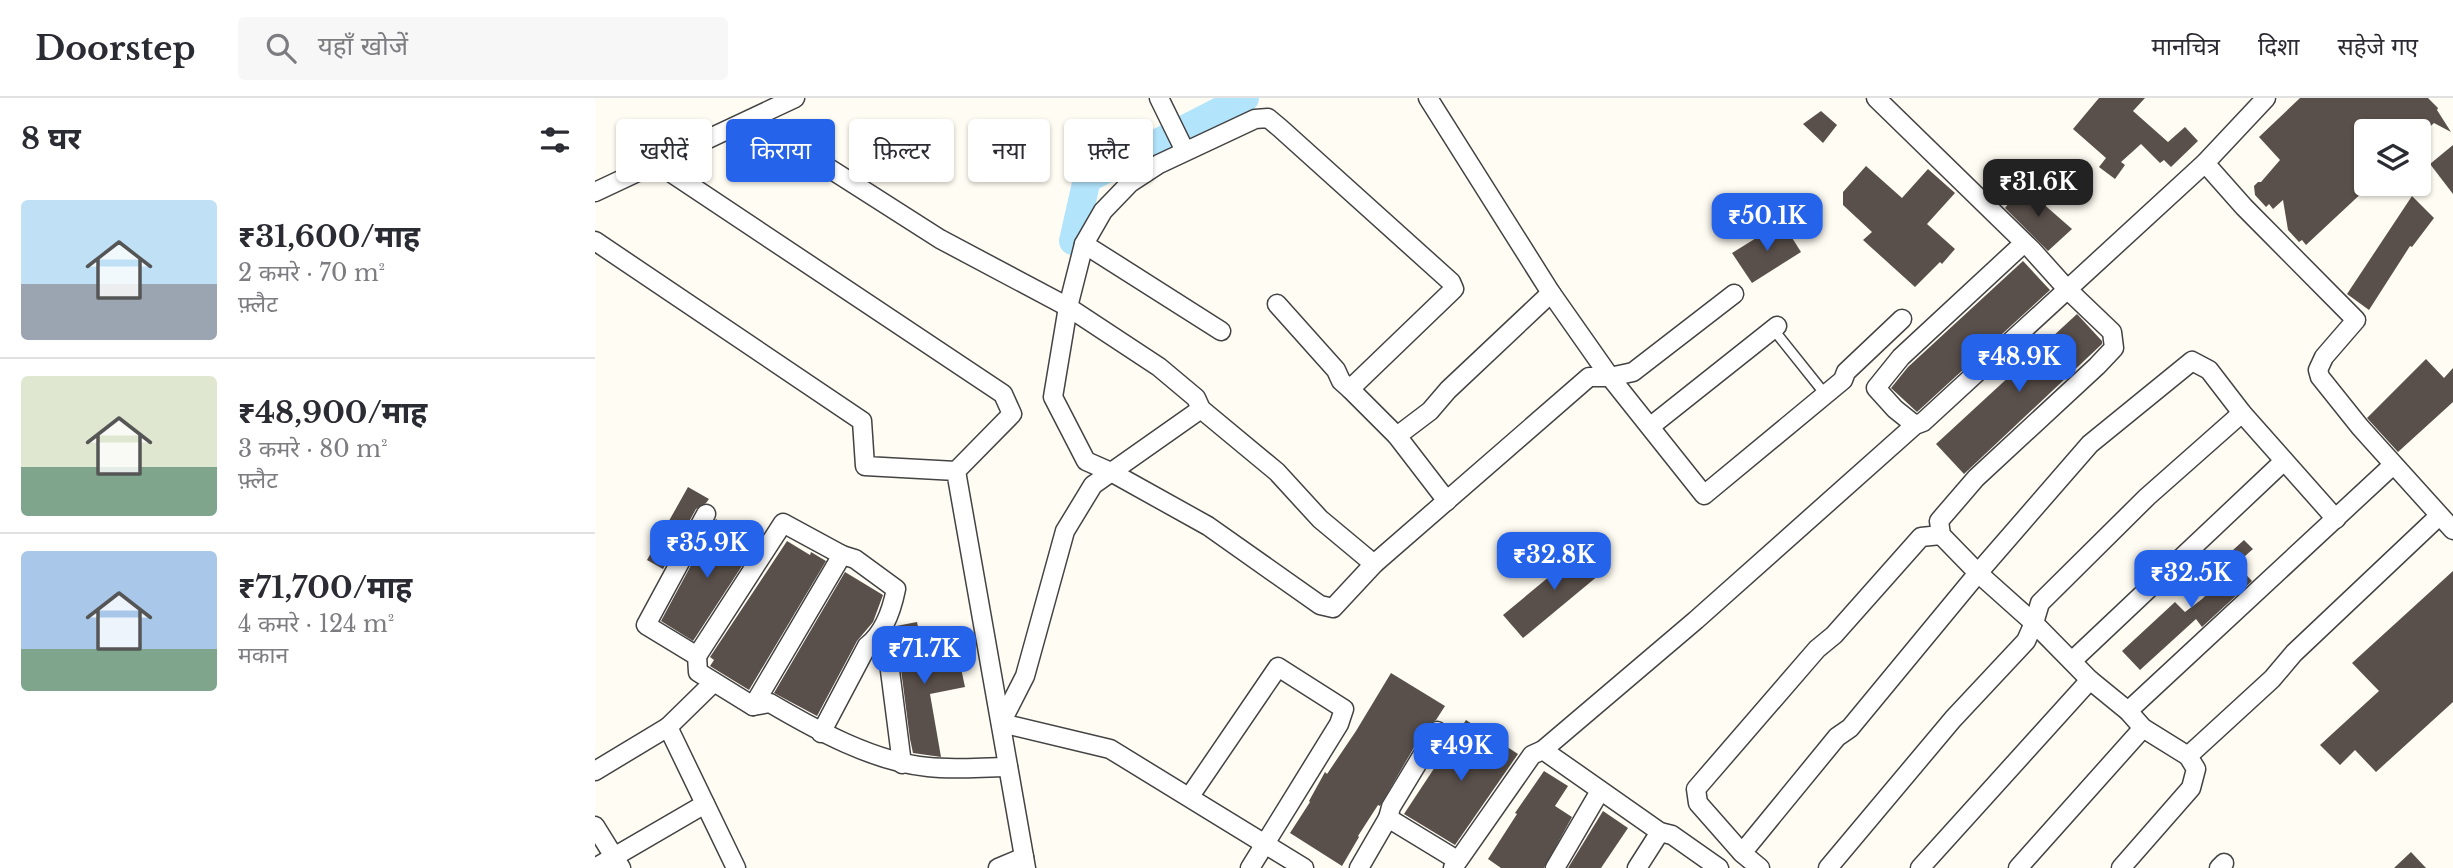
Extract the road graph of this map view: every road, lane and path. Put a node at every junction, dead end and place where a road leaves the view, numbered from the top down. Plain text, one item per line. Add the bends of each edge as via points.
1 (1159, 98) edge
2 (1429, 98) edge
3 (1875, 98) edge
4 (2266, 98) edge
5 (789, 99) edge
6 (752, 118) junction
7 (712, 138) edge
8 (1185, 151) junction
9 (2205, 163) junction
10 (618, 182) edge
11 (685, 182) edge
12 (595, 192) edge
13 (595, 241) edge
14 (2024, 243) junction
15 (1084, 244) junction
16 (2067, 289) junction
17 (1551, 293) junction
18 (1734, 294) dead end
19 (1277, 304) dead end
20 (1068, 307) junction
21 (1902, 319) dead end
22 (1775, 327) joint
23 (1221, 331) dead end
24 (1610, 377) junction
25 (1350, 389) junction
26 (1825, 394) junction
27 (1201, 409) junction
28 (2242, 413) junction
29 (1916, 425) junction
30 (1651, 426) junction
31 (1397, 436) junction
32 (2284, 461) junction
33 (2393, 465) junction
34 (956, 471) junction
35 (1111, 472) junction
36 (1447, 501) junction
37 (706, 514) dead end
38 (2439, 516) junction
39 (2336, 519) junction
40 (2453, 530) edge
41 (1941, 535) junction
42 (842, 555) junction
43 (1374, 564) junction
44 (1978, 573) junction
45 (2034, 623) junction
46 (877, 638) junction
47 (697, 656) junction
48 (2072, 660) junction
49 (2090, 680) junction
50 (714, 681) junction
51 (753, 706) junction
52 (2128, 710) junction
53 (1000, 723) junction
54 (668, 727) junction
55 (2143, 727) junction
56 (1437, 731) dead end
57 (821, 733) junction
58 (1543, 750) junction
59 (2188, 756) junction
60 (902, 764) junction
61 (1008, 767) junction
62 (595, 771) edge
63 (1600, 791) junction
64 (1190, 796) junction
65 (705, 804) junction
66 (1388, 818) junction
67 (595, 826) edge
68 (1660, 832) junction
69 (1264, 842) junction
70 (1742, 853) junction
71 (618, 862) edge
72 (1025, 862) edge
73 (1455, 864) edge
74 (595, 868) edge
75 (736, 868) edge
76 (997, 868) edge
77 (1249, 868) edge
78 (1304, 868) edge
79 (1359, 868) edge
80 (1555, 868) edge
81 (1637, 868) edge
82 (1719, 868) edge
83 (1760, 868) edge
84 (1828, 868) edge
85 (1920, 868) edge
86 (2018, 868) edge
87 (2121, 868) edge

1 - 8 street
2 - 17 street
3 - 14 street
4 - 9 street
5 - 6 street
6 - 7 street
6 - 20 street via 940,239
8 - 15 street via 1130,183 1103,211
8 - 25 street via 1255,119 1268,118 1451,282 1454,289 1445,299
9 - 16 street
9 - 33 street via 2356,320 2318,370 2331,393
10 - 12 street
11 - 34 street via 1003,394 1012,414
13 - 34 street via 862,421 865,467
14 - 16 street
14 - 29 street via 1901,357 1876,388
15 - 20 street
15 - 23 street
16 - 29 street
16 - 41 street via 2112,332 2114,348 1976,478 1939,521
17 - 24 street
17 - 31 street via 1430,411
18 - 24 street via 1633,372
19 - 25 street
20 - 27 street via 1159,367 1196,398
20 - 35 street via 1053,397 1086,461
21 - 26 street
22 - 26 lane
22 - 30 street
24 - 30 street
24 - 36 street via 1589,377
25 - 31 street
26 - 30 street via 1704,495
27 - 35 street
27 - 43 street via 1277,472 1320,519
28 - 32 street
28 - 44 street via 2209,370 2192,361 2089,444
28 - 45 street via 2147,497 2040,603
29 - 58 street
31 - 36 street
32 - 39 street
32 - 48 street
33 - 38 street
33 - 39 street
34 - 53 street
35 - 43 street via 1208,526 1320,605 1333,608
35 - 53 street via 1093,485 1065,531 1025,676
36 - 43 street
37 - 47 street via 646,625
38 - 40 street
38 - 59 street
39 - 52 street
41 - 44 street
41 - 70 street via 1921,537 1696,789 1698,803
42 - 46 street via 855,559 896,589
42 - 47 street via 783,523
42 - 51 street
44 - 45 street
44 - 70 street
45 - 48 street
45 - 84 street via 2026,641 1953,719
46 - 57 street via 867,646
46 - 60 street via 888,655
47 - 50 street via 698,672
48 - 49 street
49 - 52 street
49 - 85 street
50 - 51 street
50 - 54 street
51 - 57 street via 770,703
52 - 55 street
53 - 61 street
53 - 64 street via 1110,749
54 - 62 street
54 - 65 street
55 - 59 street
55 - 86 street
56 - 66 street
57 - 60 street
58 - 63 street
58 - 73 street via 1532,755
59 - 87 street via 2196,769 2191,788
60 - 61 street
61 - 72 street
63 - 68 street
63 - 80 street
64 - 69 street
64 - 69 street via 1278,667 1344,709
65 - 71 street
65 - 75 street
66 - 73 street
66 - 79 street
67 - 71 street
68 - 81 street
68 - 82 street via 1672,835
69 - 77 street
69 - 78 street
70 - 83 street
71 - 74 street
72 - 76 street

